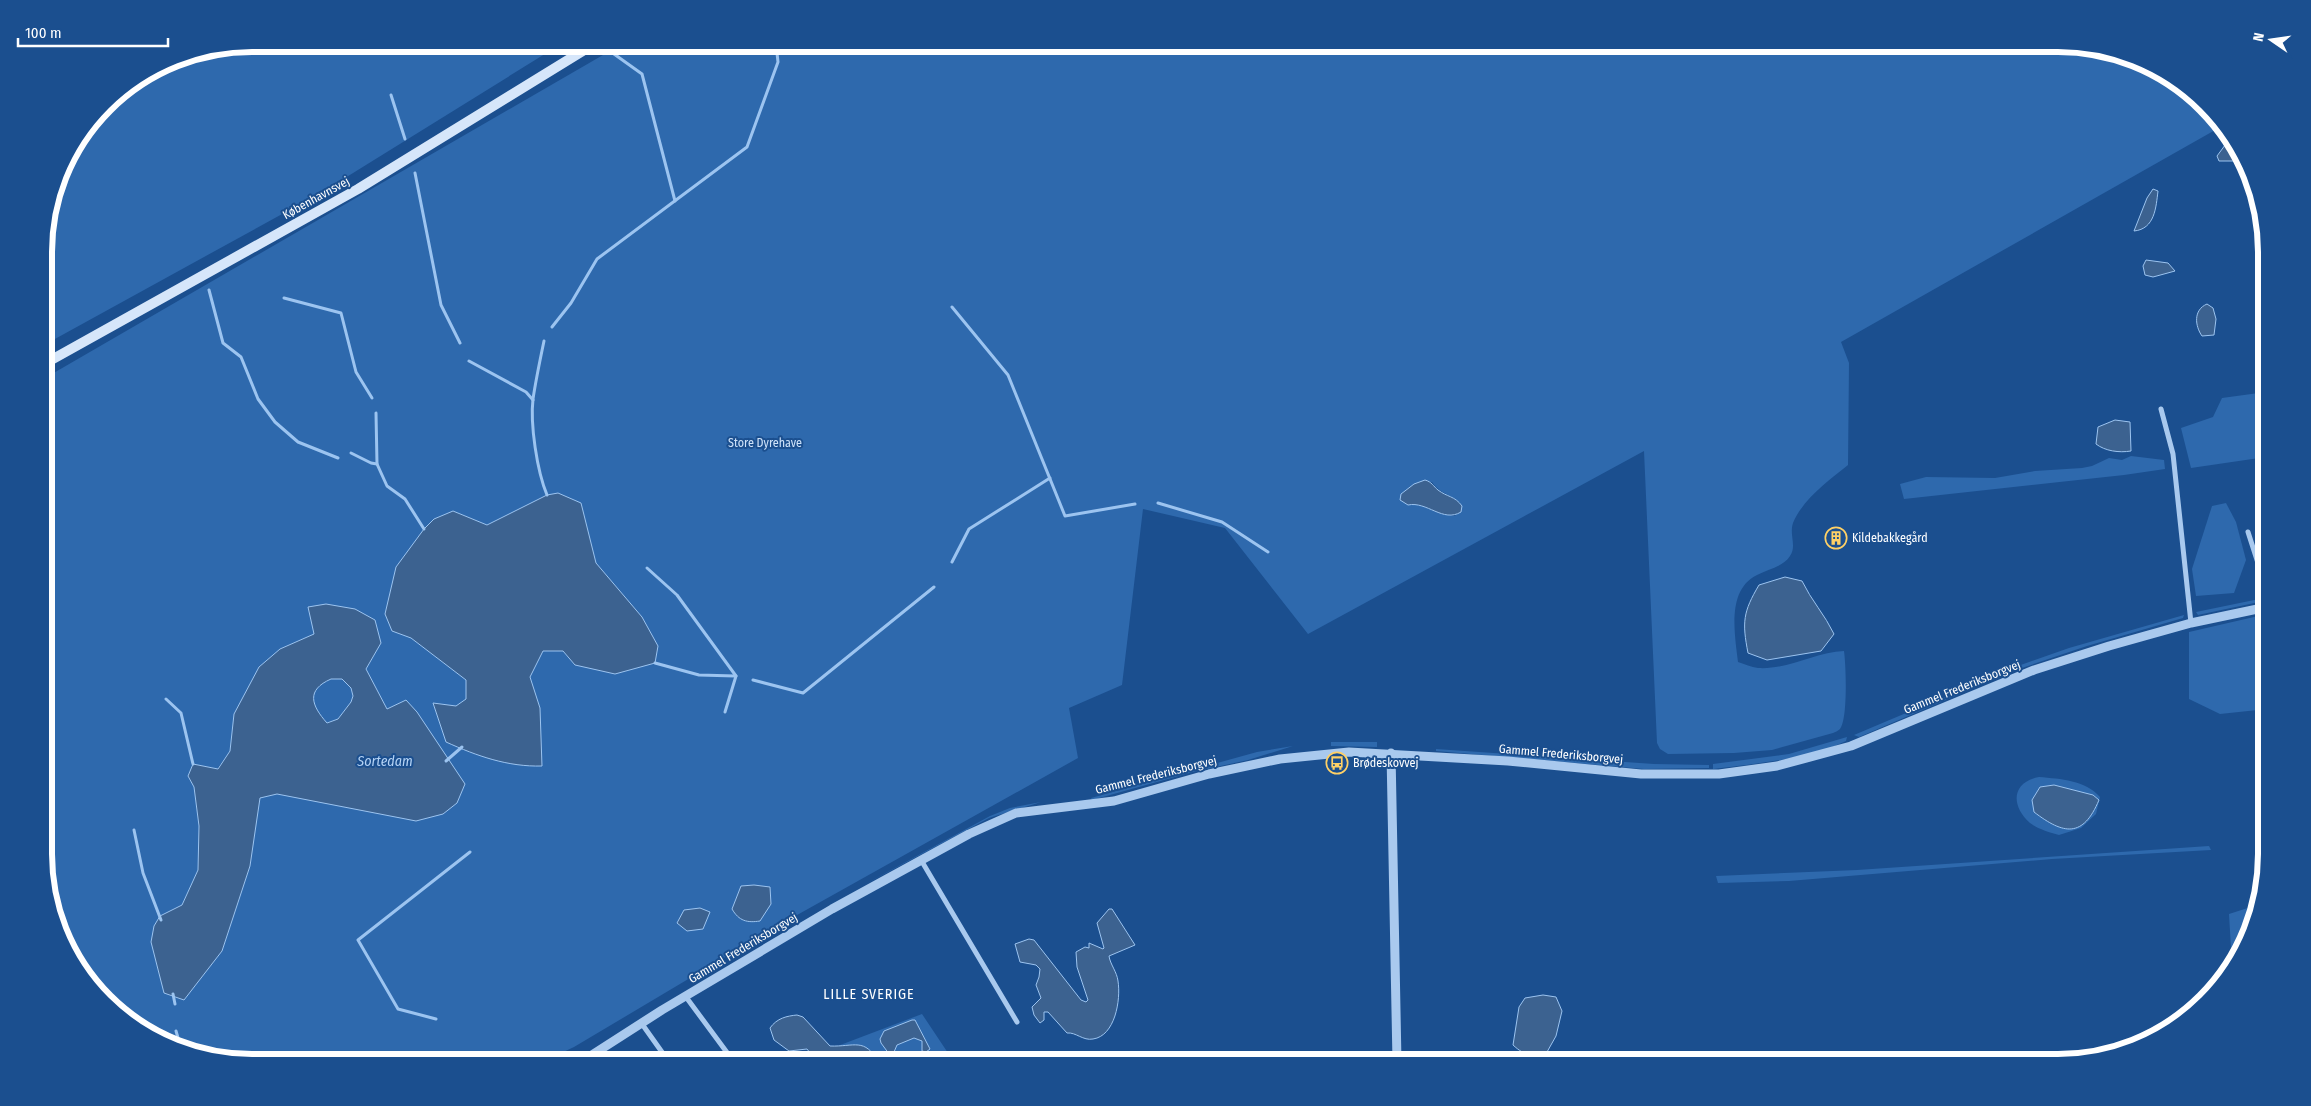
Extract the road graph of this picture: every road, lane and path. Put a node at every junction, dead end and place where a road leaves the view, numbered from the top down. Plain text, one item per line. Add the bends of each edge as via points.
1 (581, 52) edge
2 (52, 360) edge
3 (2161, 409) dead end
4 (2248, 532) dead end
5 (2258, 565) edge
6 (2258, 609) edge
7 (2191, 623) junction
8 (1391, 753) junction
9 (921, 860) junction
10 (686, 997) junction
11 (1017, 1022) dead end
12 (642, 1024) junction
13 (593, 1054) edge
14 (663, 1054) edge
15 (728, 1054) edge
16 (1397, 1054) edge

1 - 2 main road, Københavnsvej via 358,189
3 - 7 street via 2173,454
4 - 5 street
6 - 7 street, Gammel Frederiksborgvej
7 - 8 street, Gammel Frederiksborgvej via 2034,670 1851,746 1777,766 1719,774 1641,774
8 - 9 street, Gammel Frederiksborgvej via 1349,752 1280,760 1179,781 1114,801 1028,810 993,822
8 - 16 street
9 - 10 street, Gammel Frederiksborgvej
9 - 11 street
10 - 12 street, Gammel Frederiksborgvej
10 - 15 street
12 - 13 street, Gammel Frederiksborgvej
12 - 14 street

